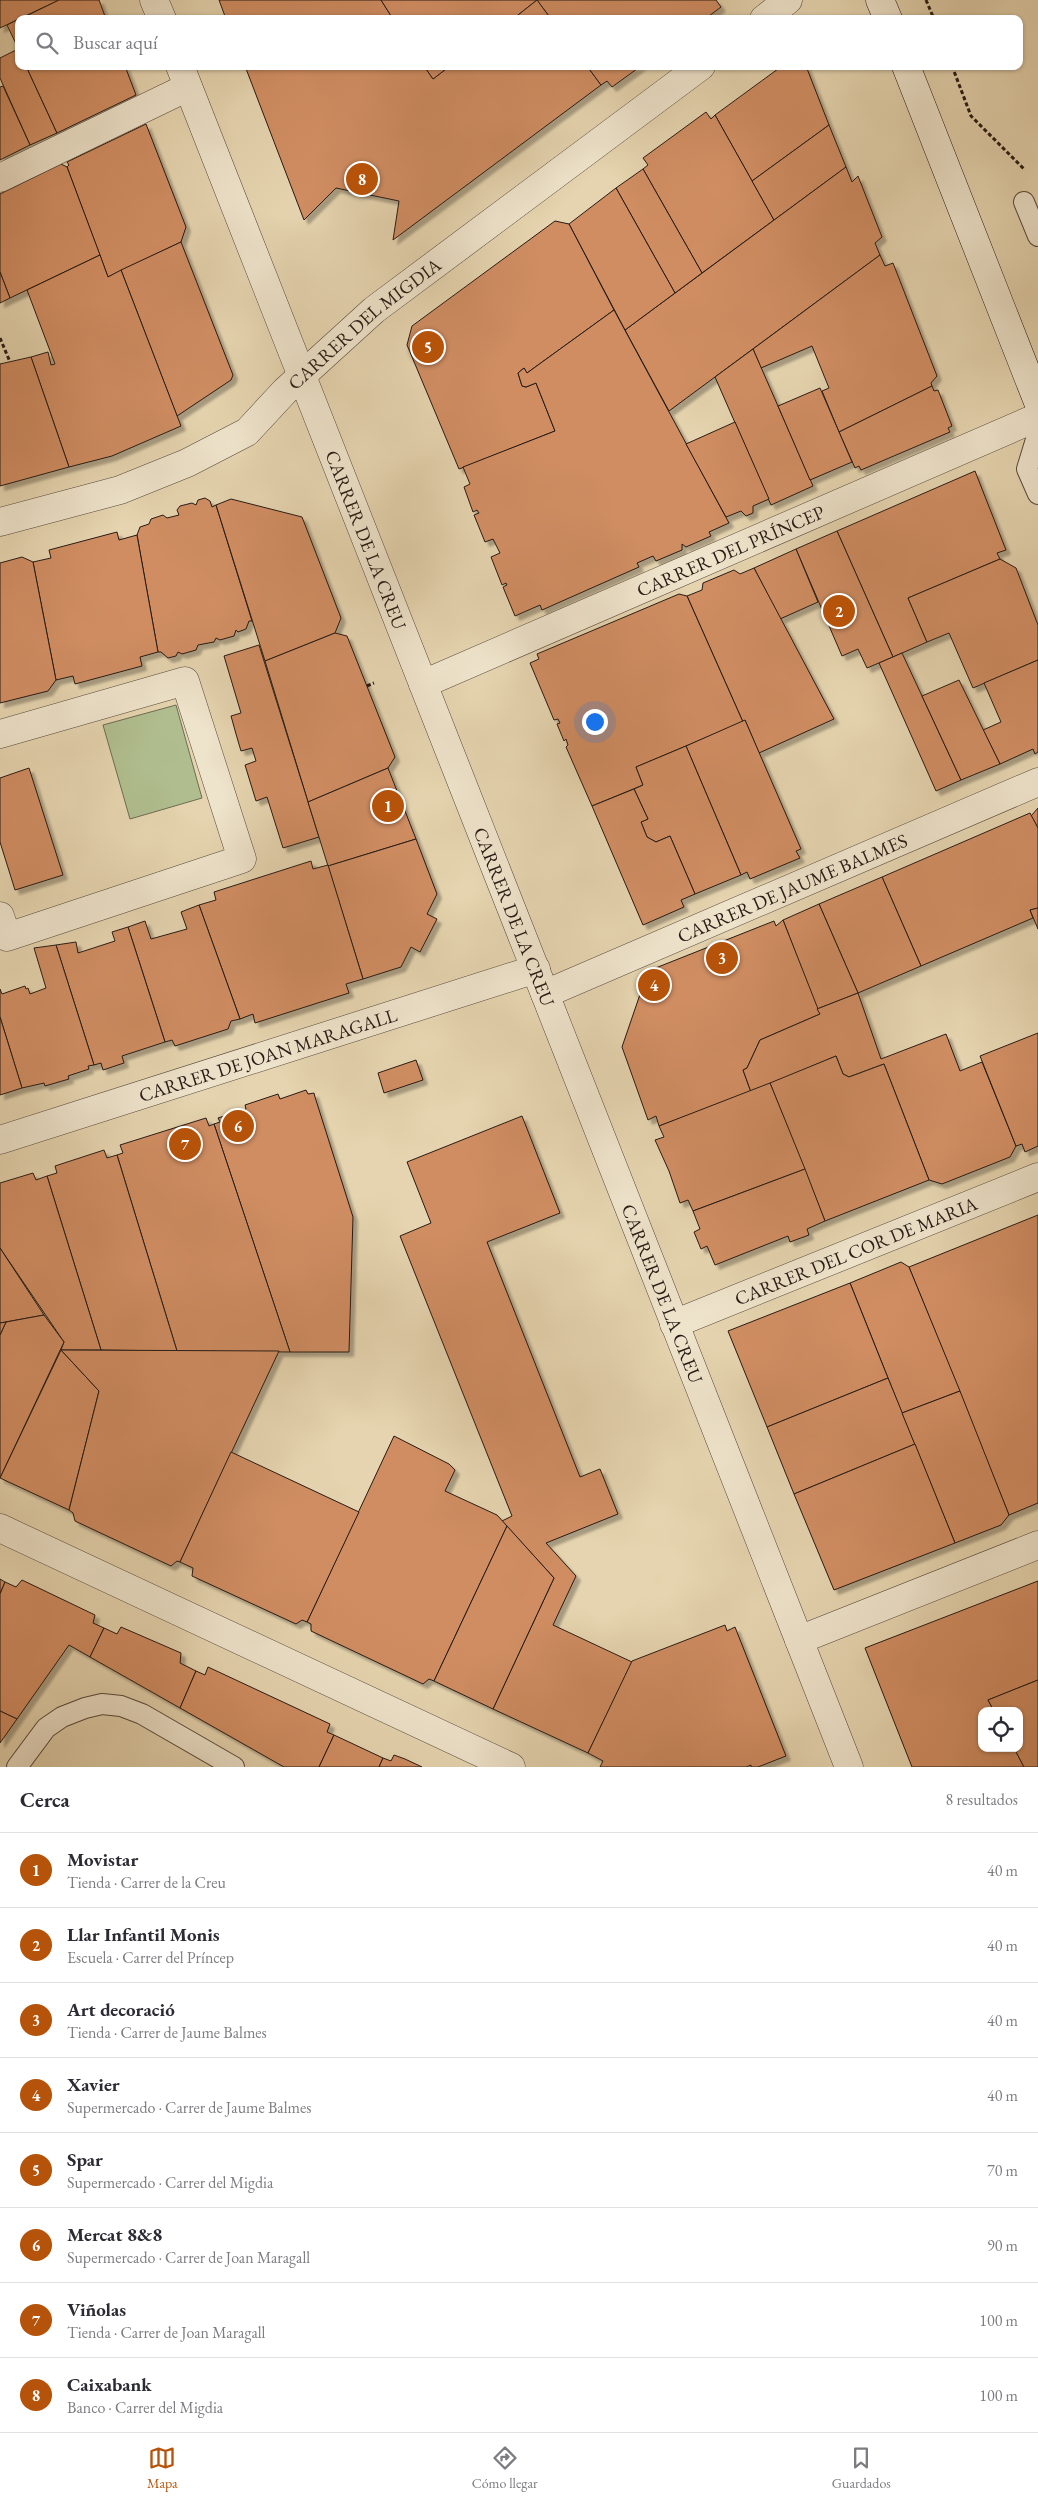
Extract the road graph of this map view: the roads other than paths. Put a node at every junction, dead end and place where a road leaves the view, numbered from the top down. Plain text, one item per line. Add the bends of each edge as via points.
1 (154, 0) edge
2 (788, 0) edge
3 (880, 0) edge
4 (160, 15) edge
5 (769, 15) edge
6 (886, 15) edge
7 (695, 70) edge
8 (908, 70) edge
9 (184, 77) edge
10 (0, 178) edge
11 (1024, 202) dead end
12 (1038, 236) edge
13 (301, 376) junction
14 (1038, 402) edge
15 (1038, 417) edge
16 (1038, 433) edge
17 (1038, 494) edge
18 (0, 522) edge
19 (423, 684) junction
20 (0, 734) edge
21 (1038, 782) edge
22 (0, 916) edge
23 (536, 969) junction
24 (545, 994) junction
25 (0, 1140) edge
26 (1038, 1177) edge
27 (674, 1324) junction
28 (0, 1528) edge
29 (1038, 1545) edge
30 (799, 1640) junction
31 (17, 1767) edge
32 (234, 1767) edge
33 (511, 1767) edge
34 (849, 1767) edge

1 - 4 street
2 - 5 street
3 - 6 street
7 - 13 street, CARRER DEL MIGDIA via 374,310
8 - 14 street
9 - 10 street via 133,115
9 - 13 street, CARRER DE LA CREU
11 - 12 lane
13 - 18 street, CARRER DEL MIGDIA via 247,432 187,463 120,490
13 - 19 street, CARRER DE LA CREU
15 - 19 street, CARRER DEL PRÍNCEP
16 - 17 lane via 1028,469
19 - 23 street, CARRER DE LA CREU
20 - 22 street via 185,681 242,859 7,937
21 - 24 street, CARRER DE JAUME BALMES
23 - 24 street, CARRER DE LA CREU
23 - 25 street, CARRER DE JOAN MARAGALL
24 - 27 street, CARRER DE LA CREU
26 - 27 street, CARRER DEL COR DE MARIA
27 - 30 street, CARRER DE LA CREU
28 - 33 street
29 - 30 street
30 - 34 street, CARRER DE LA CREU
31 - 32 lane via 46,1728 70,1714 102,1704 121,1706 142,1714

